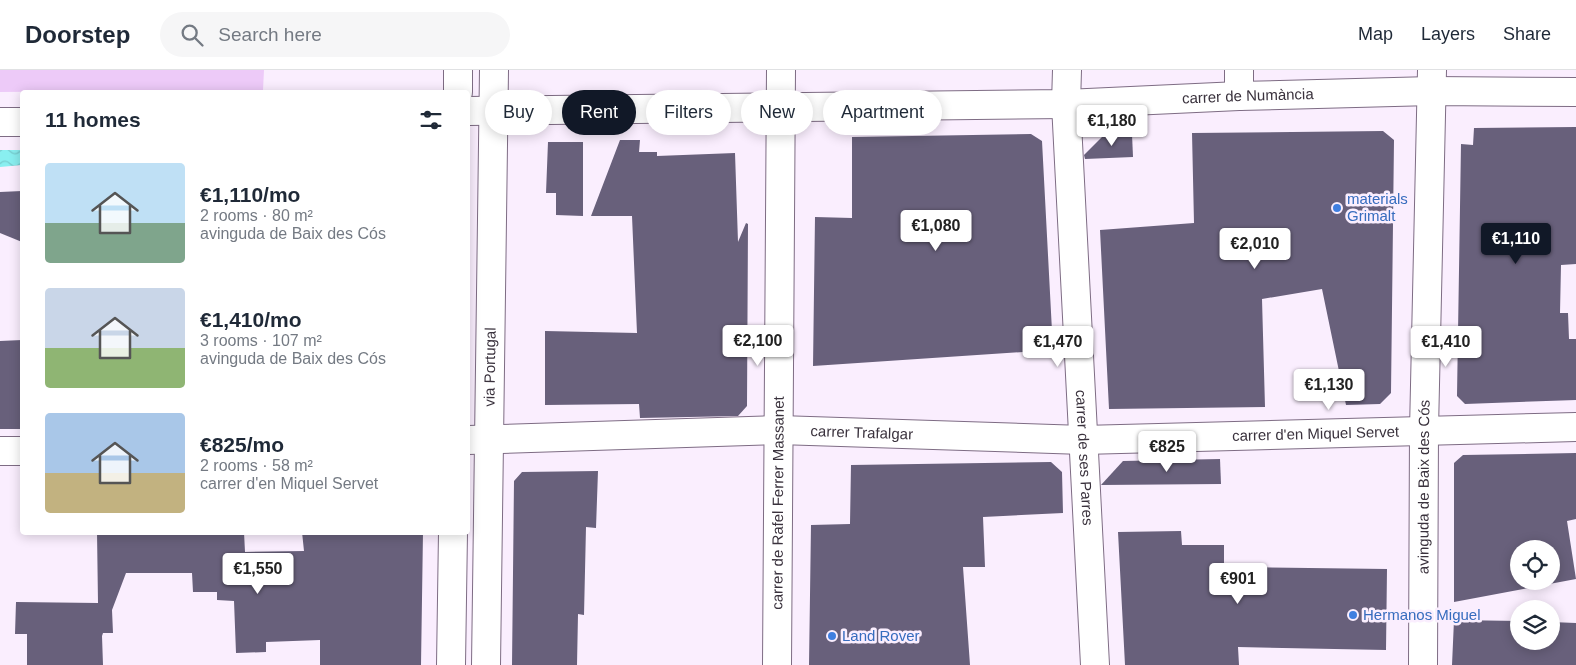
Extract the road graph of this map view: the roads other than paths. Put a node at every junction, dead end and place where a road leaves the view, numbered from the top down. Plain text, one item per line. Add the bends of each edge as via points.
1 (458, 70) edge
2 (494, 70) edge
3 (781, 70) edge
4 (1067, 70) edge
5 (1432, 81) edge
6 (1239, 83) edge
7 (458, 90) edge
8 (781, 90) edge
9 (1576, 92) edge
10 (1066, 104) junction
11 (741, 108) edge
12 (813, 108) edge
13 (480, 111) edge
14 (0, 122) edge
15 (20, 122) edge
16 (781, 135) edge
17 (1576, 427) edge
18 (779, 430) junction
19 (1424, 430) junction
20 (478, 440) edge
21 (1083, 440) junction
22 (0, 451) edge
23 (20, 451) edge
24 (453, 535) edge
25 (451, 665) edge
26 (486, 665) edge
27 (777, 665) edge
28 (1095, 665) edge
29 (1423, 665) edge

1 - 7 street
2 - 13 street, via Portugal
3 - 8 street, carrer de Rafel Ferrer Massanet
4 - 10 street, carrer de ses Parres
5 - 6 street, carrer de Numància
5 - 9 street, carrer de Numància
5 - 19 street, avinguda de Baix des Cós
6 - 10 street, carrer de Numància
10 - 12 street, carrer de Numància
10 - 21 street, carrer de ses Parres
11 - 13 street, carrer de Numància
13 - 20 street, via Portugal
14 - 15 street
16 - 18 street, carrer de Rafel Ferrer Massanet
17 - 19 street, carrer d'en Miquel Servet
18 - 20 street, carrer Trafalgar
18 - 21 street, carrer Trafalgar
18 - 27 street, carrer de Rafel Ferrer Massanet
19 - 21 street, carrer d'en Miquel Servet
19 - 29 street, avinguda de Baix des Cós
20 - 26 street, via Portugal
21 - 28 street, carrer de ses Parres
22 - 23 street
24 - 25 street

